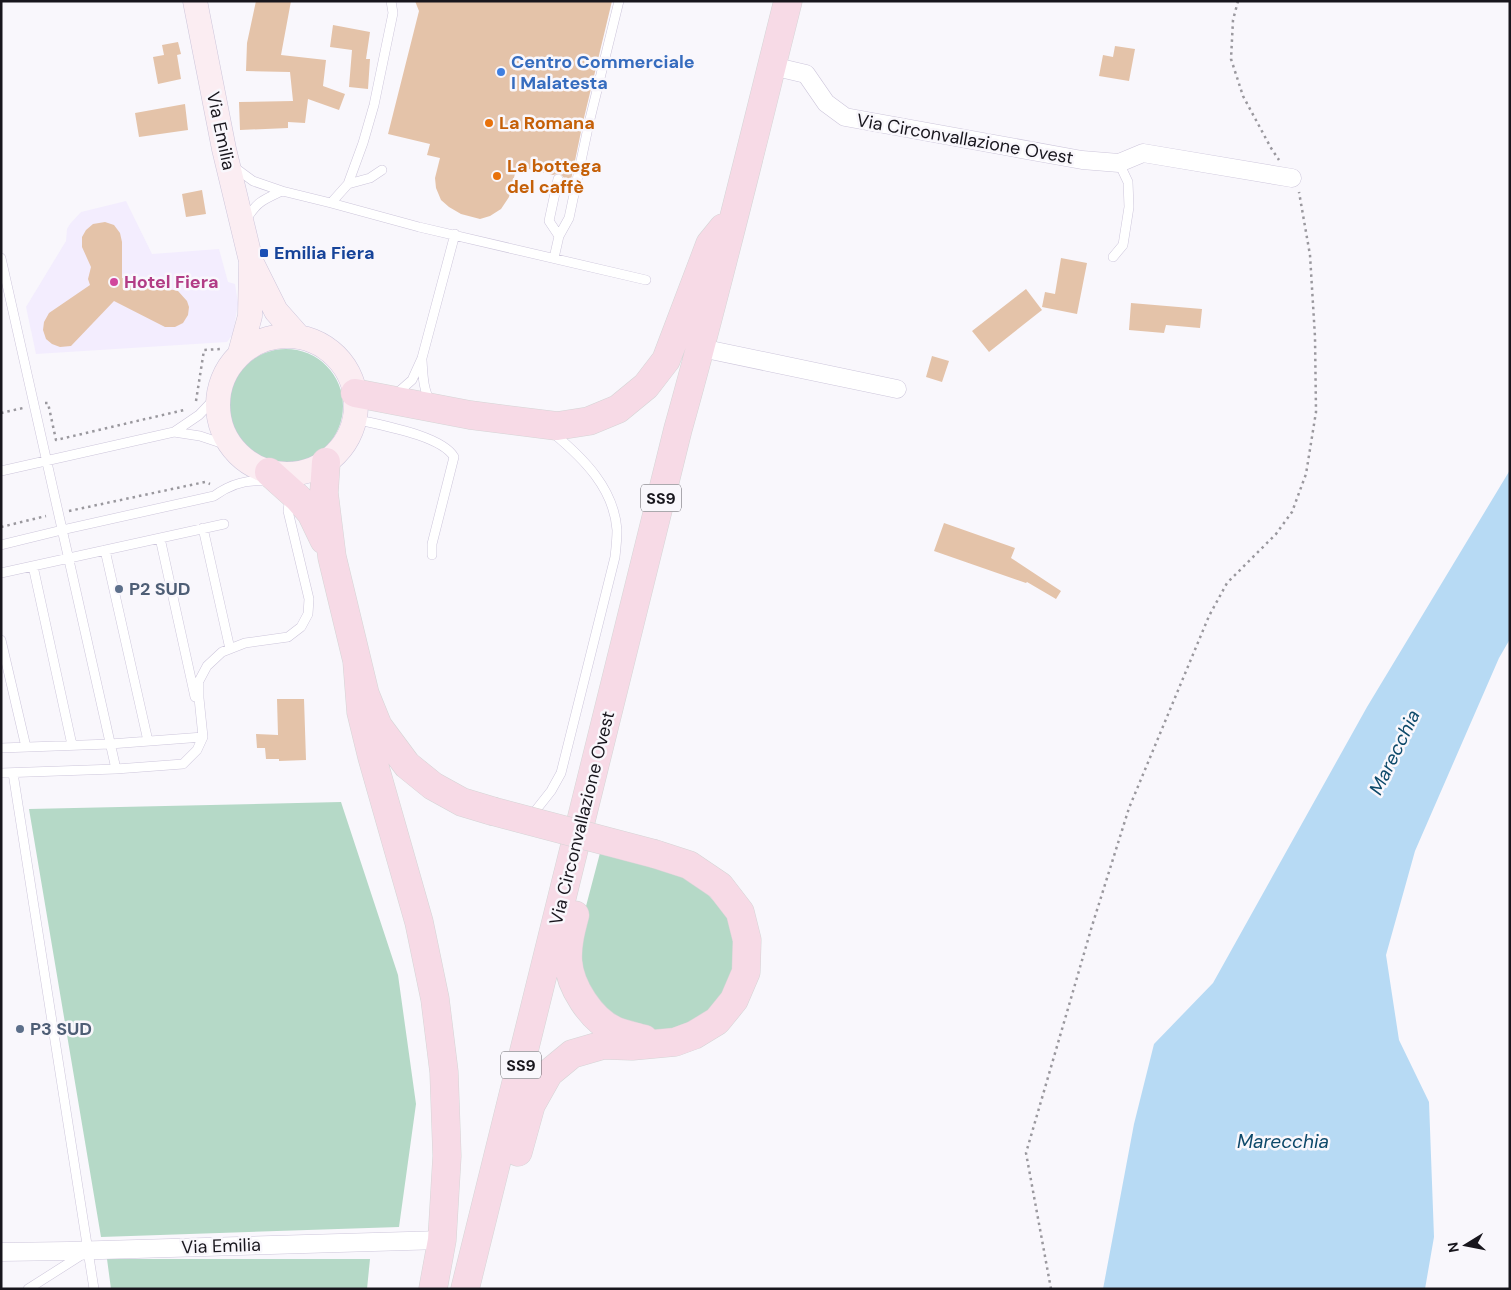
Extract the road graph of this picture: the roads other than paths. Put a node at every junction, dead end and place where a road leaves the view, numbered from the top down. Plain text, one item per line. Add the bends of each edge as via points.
1 (195, 1) edge
2 (392, 1) edge
3 (619, 1) edge
4 (778, 1) edge
5 (788, 1) edge
6 (779, 37) junction
7 (772, 66) junction
8 (227, 162) junction
9 (1119, 164) junction
10 (382, 170) dead end
11 (1292, 178) road end
12 (558, 179) dead end
13 (348, 184) junction
14 (282, 191) junction
15 (331, 202) junction
16 (736, 212) junction
17 (243, 225) junction
18 (455, 234) junction
19 (559, 236) junction
20 (1113, 256) dead end
21 (1, 258) edge
22 (554, 258) junction
23 (250, 261) junction
24 (646, 280) dead end
25 (299, 337) junction
26 (701, 348) junction
27 (233, 351) junction
28 (422, 358) junction
29 (897, 389) dead end
30 (218, 395) junction
31 (388, 400) junction
32 (355, 406) junction
33 (436, 409) junction
34 (543, 424) junction
35 (174, 432) junction
36 (230, 446) junction
37 (47, 461) junction
38 (326, 462) junction
39 (1, 471) edge
40 (280, 482) junction
41 (224, 524) dead end
42 (203, 528) junction
43 (62, 530) junction
44 (160, 538) junction
45 (1, 545) edge
46 (106, 550) junction
47 (432, 554) dead end
48 (332, 557) junction
49 (68, 558) junction
50 (33, 566) junction
51 (1, 573) edge
52 (1, 640) edge
53 (623, 648) junction
54 (230, 649) junction
55 (357, 660) junction
56 (201, 722) junction
57 (203, 737) junction
58 (148, 741) junction
59 (110, 744) junction
60 (72, 745) junction
61 (26, 747) junction
62 (1, 748) edge
63 (116, 769) junction
64 (1, 773) edge
65 (13, 773) junction
66 (536, 810) dead end
67 (655, 1043) junction
68 (442, 1240) junction
69 (89, 1250) junction
70 (1, 1252) edge
71 (28, 1289) edge
72 (94, 1289) edge
73 (433, 1289) edge
74 (466, 1289) edge
75 (479, 1289) edge

1 - 8 main road, Via Emilia
2 - 13 lane via 393,13 374,105
3 - 19 lane via 569,218
4 - 6 lane
5 - 6 main road, Via Circonvallazione Ovest / SS9
6 - 7 main road, Via Circonvallazione Ovest / SS9
7 - 9 street, Via Circonvallazione Ovest via 806,74 826,103 844,117
7 - 16 main road, Via Circonvallazione Ovest / SS9
8 - 14 lane via 252,181
8 - 17 main road, Via Emilia
9 - 11 street via 1143,153
9 - 20 lane via 1128,182 1129,207 1123,244
10 - 13 lane via 370,178
12 - 19 lane via 549,221
13 - 15 lane
14 - 15 lane
14 - 17 lane via 254,207
15 - 18 lane
16 - 26 main road, Via Circonvallazione Ovest / SS9
16 - 34 main road via 710,244 666,360 646,386 618,409 589,421 557,426
17 - 23 main road, Via Emilia
18 - 22 lane
18 - 28 lane
19 - 22 lane
21 - 37 lane
22 - 24 lane
23 - 25 main road, Via Emilia via 276,311
23 - 27 main road, Via Emilia via 250,316
25 - 27 main road via 278,336
25 - 32 main road via 319,344 336,356 348,373
26 - 29 street
26 - 53 main road, Via Circonvallazione Ovest / SS9
27 - 30 main road
28 - 31 lane via 412,380
28 - 33 lane via 424,386
30 - 35 lane via 199,415
30 - 36 main road via 222,430
31 - 32 main road
31 - 33 main road
32 - 38 main road via 349,435
32 - 47 lane via 451,451 454,457
33 - 34 main road
34 - 66 lane via 577,453 596,476 612,506 616,530 615,557 561,773
35 - 36 lane
35 - 37 lane
36 - 40 main road via 247,462
37 - 39 lane
37 - 43 lane
38 - 40 main road via 308,471 289,475
38 - 48 main road via 324,492
40 - 43 lane via 241,482 214,496
40 - 48 main road via 311,513
40 - 54 lane via 309,599 308,614 301,627 288,637 245,643
41 - 42 lane
42 - 44 lane
42 - 54 lane
43 - 45 lane
43 - 49 lane
44 - 46 lane
44 - 56 lane
46 - 49 lane
46 - 58 lane
48 - 55 main road
49 - 50 lane
49 - 59 lane
50 - 51 lane
50 - 60 lane
52 - 61 lane
53 - 67 main road via 628,706 569,938 568,962 574,985 590,1012 614,1030
53 - 74 main road, Via Circonvallazione Ovest / SS9
54 - 56 lane via 207,666 199,681
55 - 67 main road, bridge via 365,694 378,726 407,765 433,786 462,802 689,865 720,886 740,912 747,940 746,972 734,1000 716,1021 675,1042
55 - 68 main road via 368,739 419,922 435,999 444,1072 447,1156
56 - 57 lane
57 - 58 lane
57 - 63 lane via 197,750 183,764
58 - 59 lane
59 - 60 lane
59 - 63 lane
60 - 61 lane
61 - 62 lane
63 - 65 lane
64 - 65 lane
65 - 69 lane
67 - 75 main road via 603,1046 572,1054 549,1073 531,1105
68 - 69 street, Via Emilia
68 - 73 main road
69 - 70 street, Via Emilia
69 - 71 lane
69 - 72 lane

